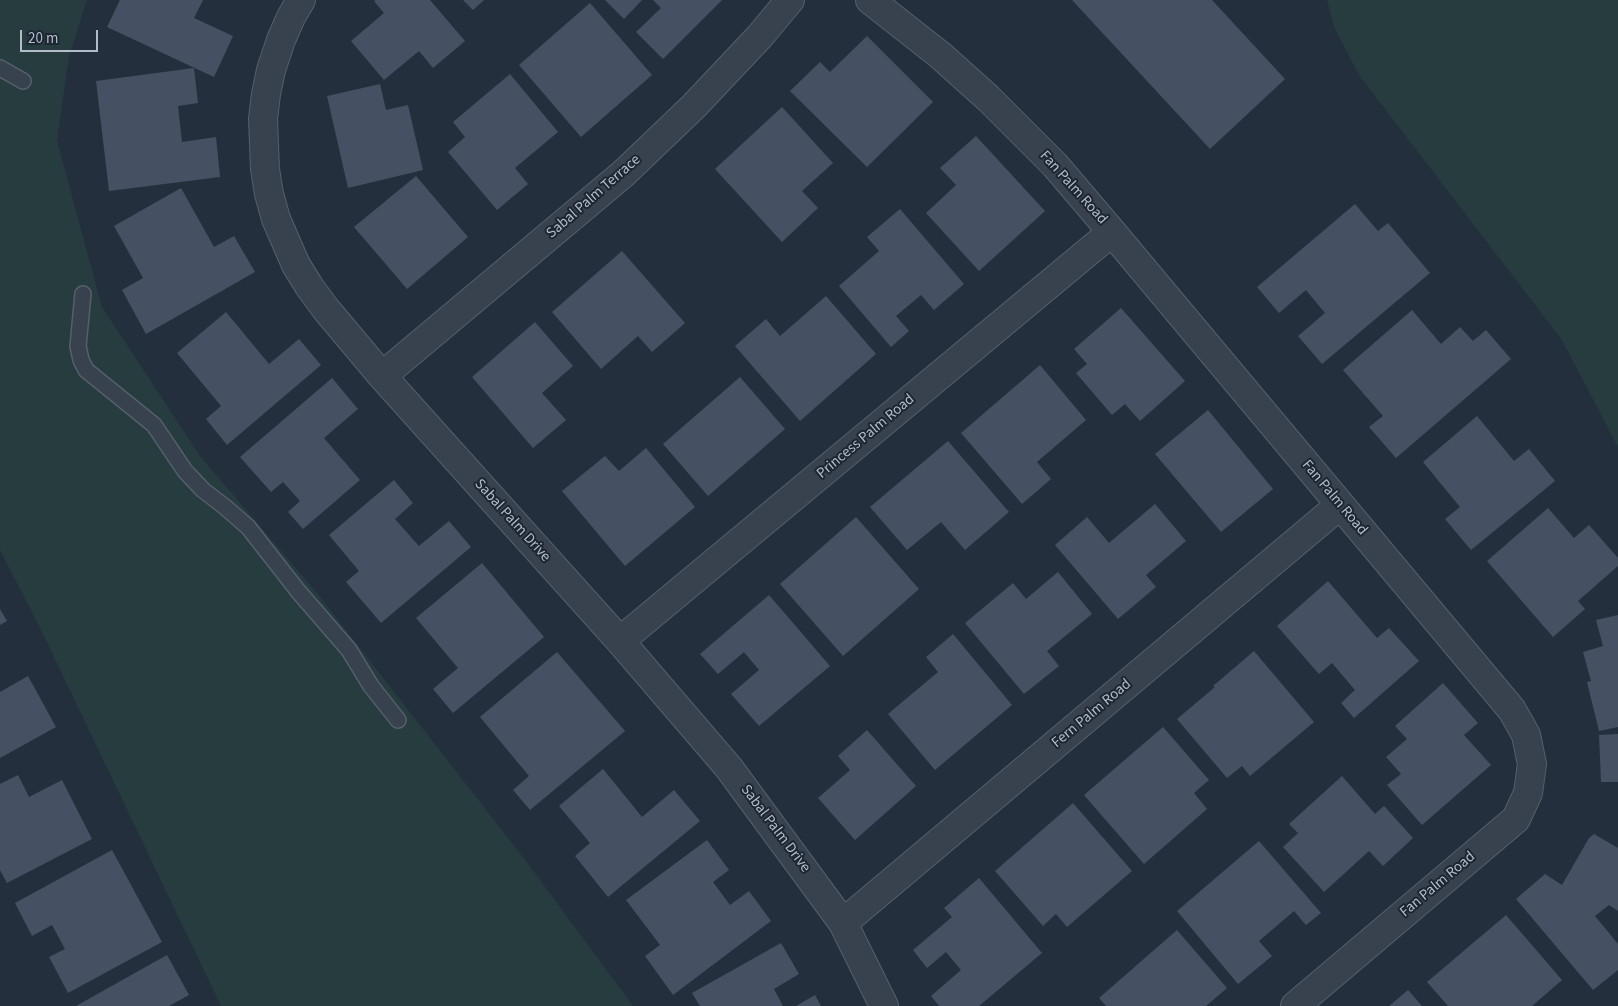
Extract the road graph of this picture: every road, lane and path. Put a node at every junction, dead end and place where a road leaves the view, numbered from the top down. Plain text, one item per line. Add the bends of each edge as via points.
1 (302, 0) edge
2 (790, 0) edge
3 (870, 0) edge
4 (0, 68) edge
5 (23, 81) dead end
6 (1112, 232) junction
7 (83, 294) dead end
8 (382, 376) junction
9 (1340, 505) junction
10 (620, 642) junction
11 (398, 720) dead end
12 (844, 923) junction
13 (884, 1006) edge
14 (1295, 1006) edge

1 - 8 street, Sabal Palm Drive via 290,17 281,40 266,94 263,119 269,194 285,242 309,286
2 - 8 street, Sabal Palm Terrace via 694,106 624,173
3 - 6 street, Fan Palm Road via 988,98 1055,165
4 - 5 lane
6 - 9 street, Fan Palm Road
6 - 10 street, Princess Palm Road
7 - 11 lane via 78,346 86,370 154,425 185,471 248,527 349,650 371,686
8 - 10 street, Sabal Palm Drive
9 - 12 street, Fern Palm Road
9 - 14 street, Fan Palm Road via 1512,710 1526,736 1532,764 1528,792 1516,819
10 - 12 street, Sabal Palm Drive via 729,768
12 - 13 street, Sabal Palm Drive

